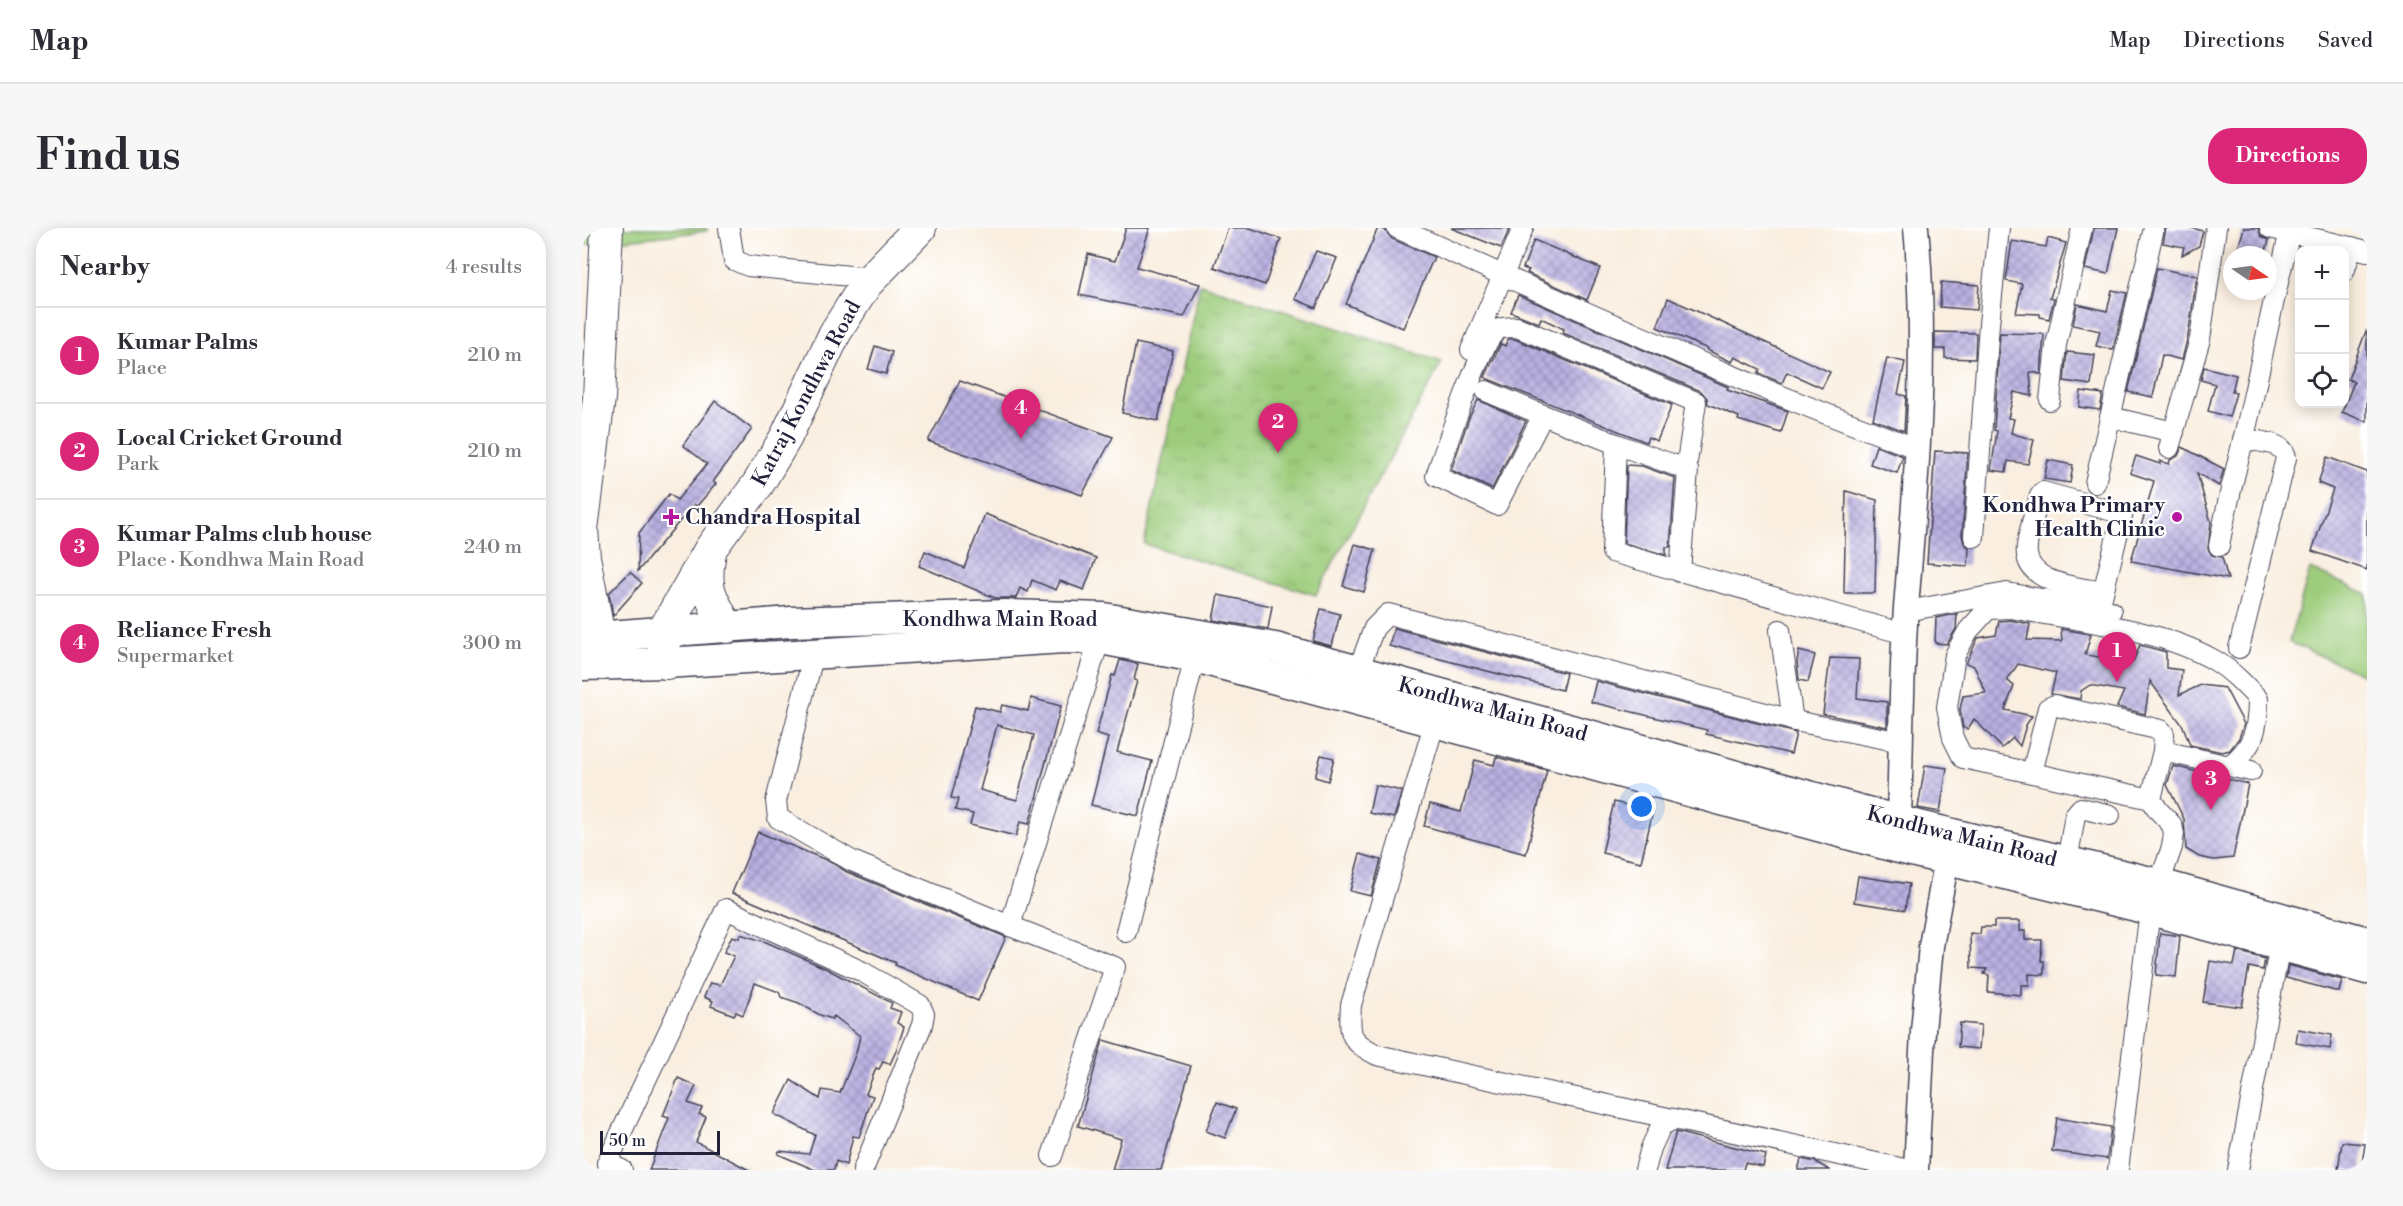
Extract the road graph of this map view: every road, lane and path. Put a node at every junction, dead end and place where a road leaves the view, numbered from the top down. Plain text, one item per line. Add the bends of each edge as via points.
1 (607, 228) edge
2 (729, 228) edge
3 (1397, 228) edge
4 (1523, 228) edge
5 (1916, 228) edge
6 (1999, 228) edge
7 (2082, 228) edge
8 (2154, 228) edge
9 (2216, 228) edge
10 (916, 229) edge
11 (2280, 230) edge
12 (2359, 249) edge
13 (2349, 264) edge
14 (1504, 275) junction
15 (871, 278) junction
16 (1472, 350) dead end
17 (1486, 391) dead end
18 (2050, 400) dead end
19 (1543, 415) junction
20 (2110, 417) junction
21 (2244, 439) junction
22 (1616, 444) junction
23 (1916, 448) junction
24 (1686, 469) junction
25 (2095, 483) dead end
26 (1974, 537) dead end
27 (2219, 546) dead end
28 (711, 549) junction
29 (1680, 572) junction
30 (2104, 604) junction
31 (1905, 622) junction
32 (726, 627) junction
33 (1103, 629) junction
34 (1780, 630) dead end
35 (663, 632) junction
36 (2239, 648) dead end
37 (591, 651) edge
38 (814, 653) junction
39 (1195, 657) junction
40 (666, 663) junction
41 (1353, 685) junction
42 (1793, 720) junction
43 (1435, 721) junction
44 (1901, 742) junction
45 (2163, 751) junction
46 (2229, 766) junction
47 (2251, 771) dead end
48 (2032, 773) junction
49 (2151, 799) junction
50 (2110, 815) dead end
51 (1899, 821) junction
52 (1949, 847) junction
53 (2067, 862) junction
54 (2154, 897) junction
55 (1010, 926) junction
56 (1126, 932) dead end
57 (2283, 933) junction
58 (2367, 942) edge
59 (2367, 969) edge
60 (1674, 1119) junction
61 (1052, 1156) dead end
62 (622, 1170) edge
63 (863, 1170) edge
64 (1645, 1170) edge
65 (1909, 1170) edge
66 (1916, 1170) edge
67 (2118, 1170) edge
68 (2238, 1170) edge

1 - 37 highway via 598,398 582,529
2 - 15 street via 734,260 748,266
3 - 14 street
4 - 14 street
5 - 23 street via 1921,324
6 - 26 street
7 - 18 street via 2056,345
8 - 20 street
9 - 20 street via 2200,339 2171,440
10 - 15 highway, Katraj Kondhwa Road
11 - 12 street
11 - 21 street via 2276,287
12 - 13 street
14 - 16 street
14 - 23 street via 1732,376
15 - 28 highway, Katraj Kondhwa Road via 835,333 780,447
17 - 19 street
19 - 22 street
19 - 24 street via 1497,505 1436,476 1491,336 1499,329 1517,327 1696,402
20 - 25 street
21 - 27 street
21 - 36 street via 2281,447 2286,458
22 - 24 street
22 - 29 street via 1612,552
23 - 31 street
24 - 29 street
28 - 32 highway via 706,572 708,593
28 - 35 highway, Katraj Kondhwa Road
29 - 31 street
30 - 30 street via 2122,516 2043,492 2026,548 2028,559 2043,577
30 - 31 street via 2007,593
31 - 44 street
32 - 33 main road, Kondhwa Main Road via 1005,615
32 - 35 main road, Kondhwa Main Road
33 - 38 main road, Kondhwa Main Road via 1064,638
33 - 39 main road, Kondhwa Main Road
33 - 41 main road, Kondhwa Main Road via 1275,648
33 - 55 street
34 - 42 street
35 - 37 main road, Kondhwa Main Road
35 - 40 highway
37 - 40 main road, Kondhwa Main Road
38 - 40 main road, Kondhwa Main Road
38 - 55 street via 776,801 778,819 852,861
39 - 41 main road, Kondhwa Main Road
39 - 56 street
41 - 42 street via 1374,628 1388,614
41 - 43 main road, Kondhwa Main Road
41 - 51 main road, Kondhwa Main Road
42 - 44 street
43 - 52 main road, Kondhwa Main Road
43 - 60 street via 1351,1005 1349,1032 1357,1045 1377,1055
44 - 51 street
45 - 46 street
45 - 48 street via 2161,730 2055,705 2048,708
45 - 49 street
46 - 47 street
46 - 48 street via 2243,755 2254,738 2258,699 2216,661 2156,636 2011,608 1988,609 1968,631 1955,655 1947,707 1953,738 1963,758
48 - 49 street
49 - 54 street via 2172,825 2174,834
50 - 53 street via 2081,808 2075,815
51 - 52 main road, Kondhwa Main Road
52 - 53 main road, Kondhwa Main Road
52 - 54 main road, Kondhwa Main Road
52 - 66 street via 1931,946
53 - 54 main road, Kondhwa Main Road
54 - 57 main road, Kondhwa Main Road
54 - 67 street
55 - 61 street via 1115,967
57 - 58 main road, Kondhwa Main Road
57 - 59 main road, Kondhwa Main Road
57 - 68 street
60 - 64 street via 1660,1126
60 - 65 street
62 - 63 street via 607,1162 726,909 861,971 920,1005 924,1014 922,1025

